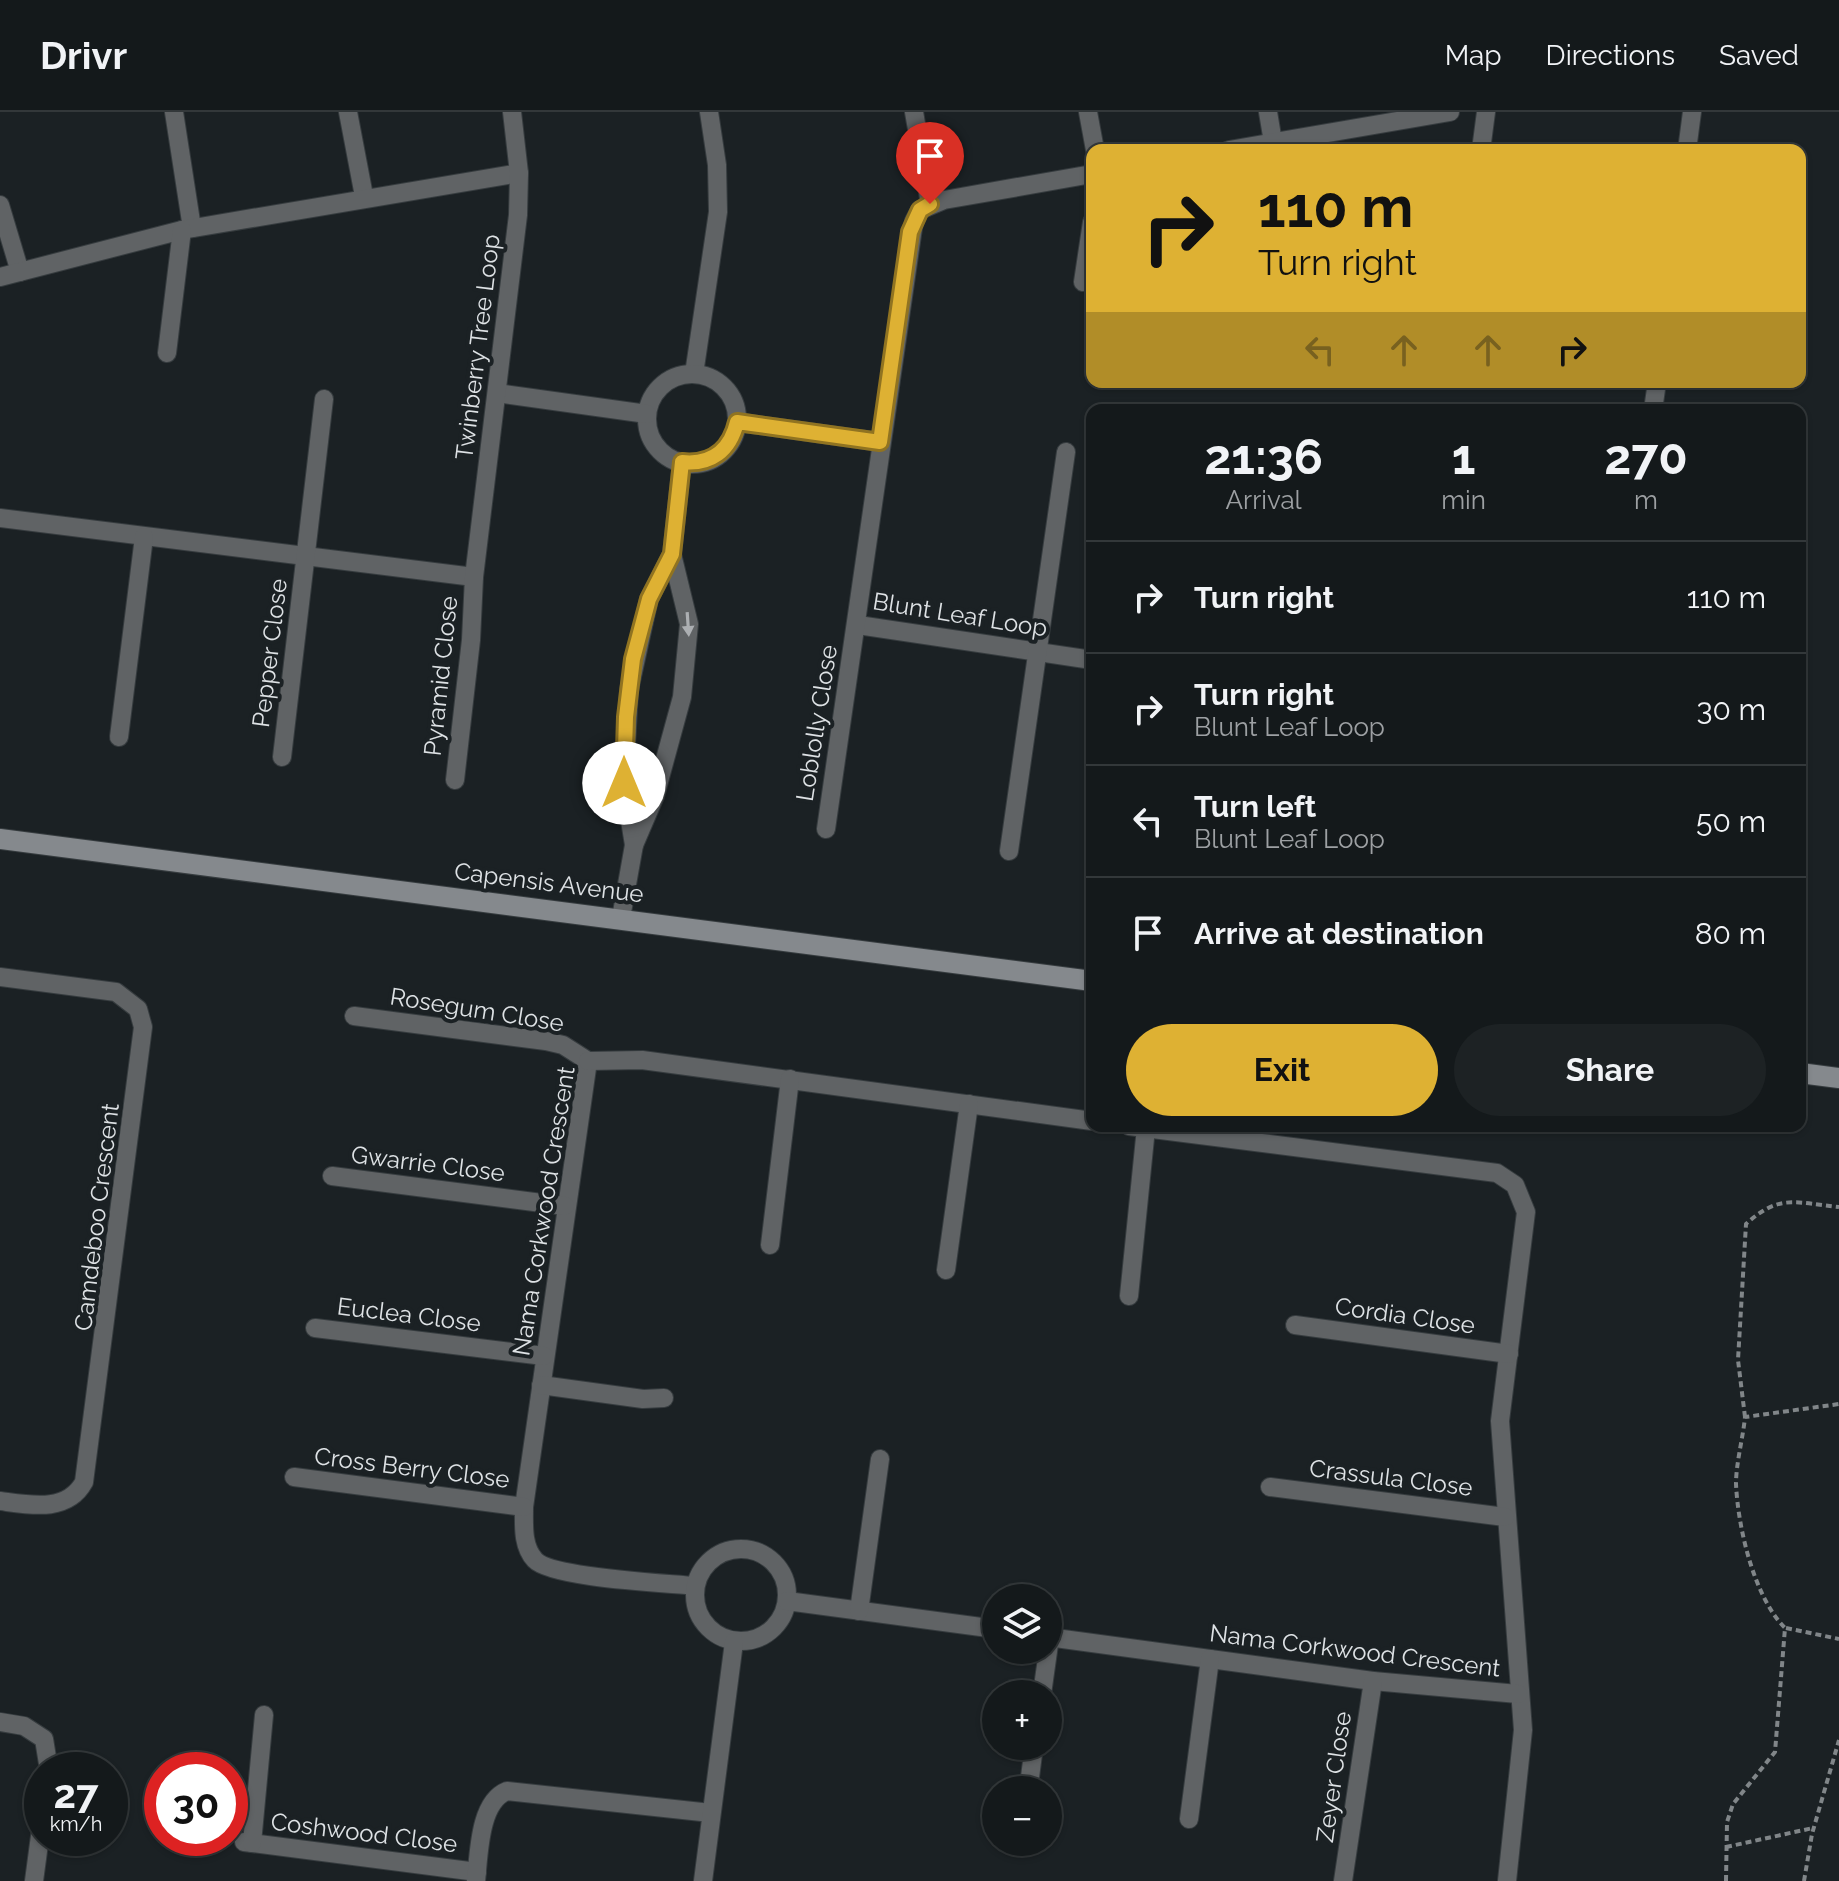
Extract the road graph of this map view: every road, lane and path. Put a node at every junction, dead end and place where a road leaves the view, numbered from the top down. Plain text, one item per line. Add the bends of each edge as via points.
1 (174, 112) edge
2 (348, 112) edge
3 (512, 112) edge
4 (709, 112) edge
5 (914, 112) edge
6 (1088, 112) edge
7 (1268, 112) edge
8 (1447, 112) edge
9 (1486, 112) edge
10 (1692, 112) edge
11 (1273, 142) junction
12 (1094, 144) edge
13 (1262, 144) edge
14 (1286, 144) edge
15 (1297, 144) edge
16 (1482, 144) edge
17 (1688, 144) edge
18 (519, 173) junction
19 (1086, 175) edge
20 (364, 196) junction
21 (930, 204) junction
22 (0, 205) edge
23 (187, 229) junction
24 (1086, 262) edge
25 (20, 272) junction
26 (0, 277) edge
27 (1083, 282) dead end
28 (167, 353) dead end
29 (694, 374) junction
30 (497, 393) junction
31 (324, 399) dead end
32 (647, 414) junction
33 (737, 422) junction
34 (880, 442) junction
35 (1066, 452) dead end
36 (682, 462) junction
37 (0, 518) edge
38 (144, 537) junction
39 (672, 554) junction
40 (305, 555) junction
41 (474, 577) junction
42 (858, 625) junction
43 (1038, 653) junction
44 (1086, 659) edge
45 (119, 737) dead end
46 (282, 757) dead end
47 (455, 780) dead end
48 (826, 829) dead end
49 (0, 839) edge
50 (634, 845) junction
51 (1009, 851) dead end
52 (621, 918) junction
53 (0, 977) edge
54 (1086, 980) edge
55 (354, 1016) dead end
56 (588, 1061) junction
57 (1806, 1074) edge
58 (1839, 1078) edge
59 (790, 1079) junction
60 (969, 1104) junction
61 (1086, 1120) edge
62 (1138, 1132) edge
63 (1177, 1132) edge
64 (332, 1176) dead end
65 (565, 1206) junction
66 (1839, 1207) edge
67 (770, 1245) dead end
68 (946, 1270) dead end
69 (1129, 1296) dead end
70 (1295, 1325) dead end
71 (315, 1328) dead end
72 (1509, 1354) junction
73 (544, 1356) junction
74 (541, 1385) junction
75 (664, 1398) dead end
76 (1839, 1404) edge
77 (1745, 1417) junction
78 (880, 1459) dead end
79 (294, 1477) dead end
80 (1270, 1487) dead end
81 (0, 1501) edge
82 (524, 1507) junction
83 (1505, 1517) junction
84 (695, 1586) junction
85 (787, 1601) junction
86 (859, 1611) junction
87 (982, 1627) edge
88 (1785, 1628) junction
89 (1062, 1639) edge
90 (1839, 1639) edge
91 (734, 1642) junction
92 (1210, 1659) junction
93 (1373, 1681) junction
94 (1518, 1694) junction
95 (264, 1715) dead end
96 (0, 1722) edge
97 (1839, 1740) edge
98 (46, 1752) edge
99 (1832, 1755) junction
100 (1839, 1759) edge
101 (711, 1813) junction
102 (1189, 1819) dead end
103 (1813, 1828) junction
104 (1726, 1847) junction
105 (37, 1856) edge
106 (476, 1876) edge
107 (34, 1881) edge
108 (703, 1881) edge
109 (1343, 1881) edge
110 (1507, 1881) edge
111 (1726, 1881) edge
112 (1804, 1881) edge

1 - 23 street
2 - 20 street
3 - 18 street, Twinberry Tree Loop
4 - 29 street via 718,212
5 - 21 street
6 - 12 street
7 - 11 street
8 - 15 street
9 - 16 street
10 - 17 street
11 - 13 street
11 - 14 street
18 - 20 street
18 - 30 street, Twinberry Tree Loop
19 - 21 street
20 - 23 street
21 - 34 street, Blunt Leaf Loop via 920,210 910,232
22 - 25 street
23 - 25 street
23 - 28 street
24 - 27 street
25 - 26 street
29 - 32 street via 668,381
29 - 33 street via 726,390
30 - 32 street
30 - 41 street, Twinberry Tree Loop
31 - 40 street, Pepper Close
32 - 36 street via 656,445
33 - 34 street
33 - 36 street via 719,455
34 - 42 street, Blunt Leaf Loop
35 - 43 street
36 - 39 street
37 - 38 street
38 - 40 street
38 - 45 street
39 - 50 street via 649,599 629,690 624,783
39 -> 50 street via 689,624 682,697 655,796
40 - 41 street
40 - 46 street, Pepper Close
41 - 47 street, Pyramid Close
42 - 43 street, Blunt Leaf Loop
42 - 48 street, Loblolly Close
43 - 44 street, Blunt Leaf Loop
43 - 51 street
49 - 52 street, Capensis Avenue
50 - 52 street
52 - 54 street, Capensis Avenue
53 - 81 street, Camdeboo Crescent via 116,992 138,1009 143,1027 84,1482 67,1501
55 - 56 street, Rosegum Close via 546,1041
56 - 59 street, Nama Corkwood Crescent via 642,1060
56 - 65 street, Nama Corkwood Crescent
57 - 58 street
59 - 60 street, Nama Corkwood Crescent
59 - 67 street
60 - 61 street, Nama Corkwood Crescent
60 - 68 street
62 - 69 street
63 - 72 street, Nama Corkwood Crescent via 1508,1178 1521,1194 1526,1212
64 - 65 street, Gwarrie Close
65 - 73 street, Nama Corkwood Crescent
66 - 77 path via 1785,1201 1765,1206 1746,1224 1738,1360
70 - 72 street, Cordia Close
71 - 73 street, Euclea Close
72 - 83 street, Nama Corkwood Crescent via 1500,1421
73 - 74 street, Nama Corkwood Crescent
74 - 75 street
74 - 82 street, Nama Corkwood Crescent
76 - 77 path
77 - 88 path via 1736,1484 1752,1573
78 - 86 street
79 - 82 street, Cross Berry Close
80 - 83 street, Crassula Close
82 - 84 street, Nama Corkwood Crescent via 526,1544 541,1565
83 - 94 street, Nama Corkwood Crescent
84 - 85 street via 701,1571 725,1551 756,1551 781,1571
84 - 91 street via 699,1616 707,1628
85 - 86 street
85 - 91 street via 775,1627 763,1636
86 - 87 street
88 - 90 path
88 - 104 path via 1775,1752 1733,1804
89 - 92 street, Nama Corkwood Crescent
91 - 101 street
92 - 93 street, Nama Corkwood Crescent
92 - 102 street
93 - 94 street, Nama Corkwood Crescent
93 - 109 street, Zeyer Close
94 - 110 street via 1523,1744
95 - 106 street, Coshwood Close via 248,1843
96 - 98 street via 24,1726 44,1739
97 - 99 path
99 - 100 path
99 - 103 path
101 - 106 street via 507,1791 490,1805
101 - 108 street
103 - 104 path
103 - 112 path
104 - 111 path
105 - 107 street

